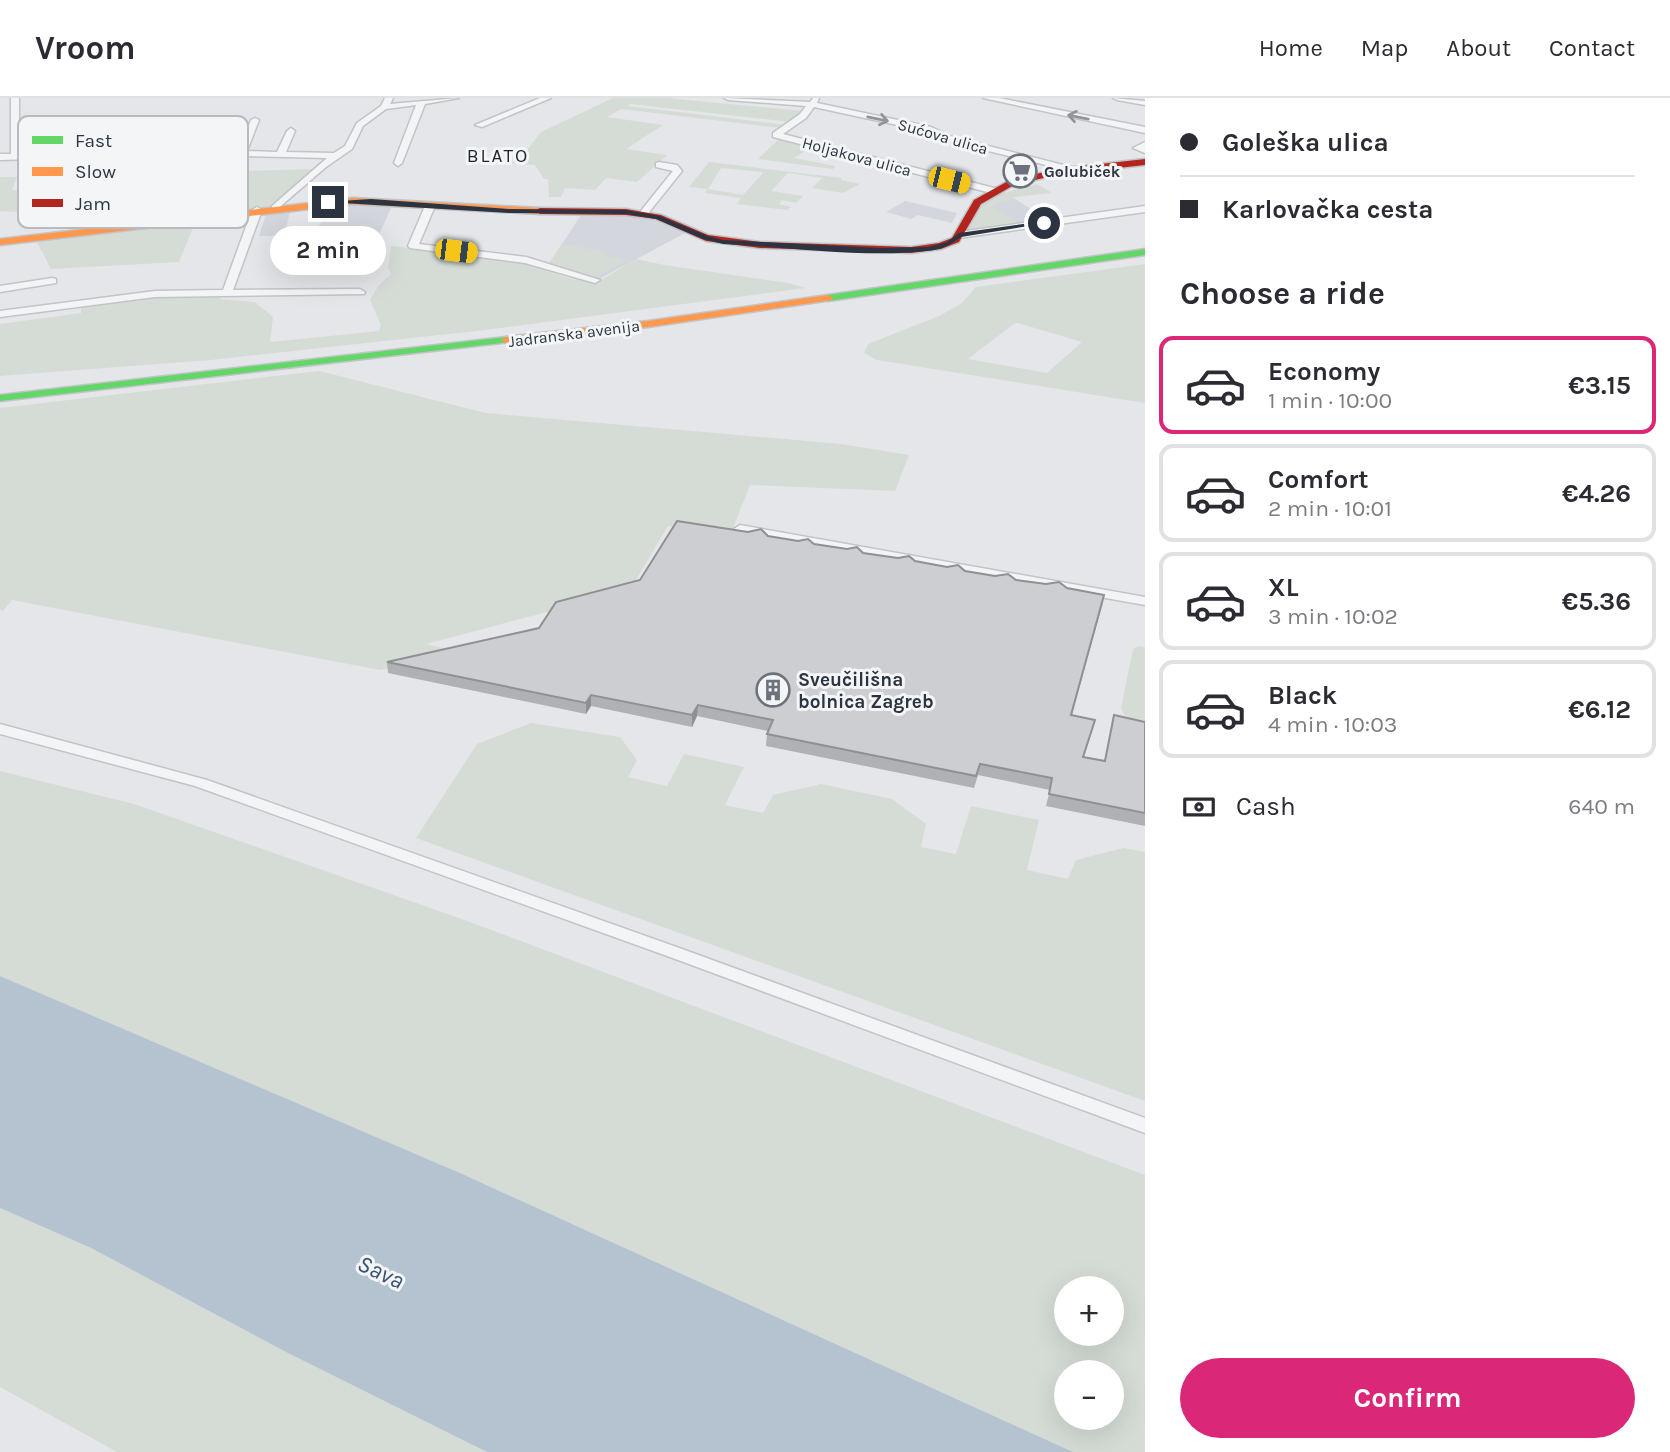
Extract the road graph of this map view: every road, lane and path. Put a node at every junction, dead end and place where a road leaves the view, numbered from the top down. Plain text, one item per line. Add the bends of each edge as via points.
1 (15, 98) edge
2 (389, 98) edge
3 (455, 98) edge
4 (547, 98) edge
5 (728, 98) edge
6 (987, 98) edge
7 (1117, 98) edge
8 (815, 100) edge
9 (1145, 103) edge
10 (421, 104) junction
11 (384, 107) junction
12 (255, 120) dead end
13 (480, 125) dead end
14 (1145, 130) edge
15 (291, 131) dead end
16 (248, 138) edge
17 (1145, 145) edge
18 (1145, 150) edge
19 (248, 153) edge
20 (281, 153) junction
21 (335, 156) junction
22 (0, 157) edge
23 (15, 158) joint
24 (1145, 162) edge
25 (398, 163) dead end
26 (659, 165) dead end
27 (1075, 169) junction
28 (995, 191) junction
29 (430, 206) junction
30 (275, 208) junction
31 (1145, 209) edge
32 (257, 210) junction
33 (248, 211) edge
34 (643, 214) junction
35 (112, 228) edge
36 (959, 235) junction
37 (0, 242) edge
38 (1145, 244) edge
39 (1145, 252) edge
40 (595, 280) dead end
41 (52, 281) dead end
42 (0, 289) edge
43 (360, 292) dead end
44 (227, 294) junction
45 (0, 314) edge
46 (0, 389) edge
47 (0, 398) edge
48 (740, 528) edge
49 (1145, 601) edge
50 (0, 729) edge
51 (1145, 1126) edge

1 - 23 street
2 - 11 street
3 - 10 street
4 - 13 street
5 - 8 street, Sućova ulica
14 -> 6 street
7 - 9 street
8 -> 27 street, Sućova ulica
8 - 28 street, Holjakova ulica via 803,116 776,135
10 - 11 street
10 - 25 street
11 - 21 street via 360,125 349,148
12 - 16 street
15 - 20 street
17 - 18 street via 1137,148
19 - 20 street
20 - 21 street
21 - 30 street
22 - 23 street
24 - 27 main road
26 - 34 street via 678,170
27 - 28 main road
28 - 36 main road via 972,208
29 - 30 main road via 352,201
29 - 34 main road
29 - 40 street via 413,246 526,260
30 - 32 main road
31 - 36 street
32 - 33 main road
32 - 44 street
34 - 36 main road via 706,238 761,245 911,250 941,246
35 - 37 main road
38 - 46 main road, Jadranska avenija via 620,319
39 - 47 main road, Jadranska avenija via 648,324
41 - 42 street
43 - 44 street
44 - 45 street via 155,294
48 - 49 street
50 - 51 street via 201,783

